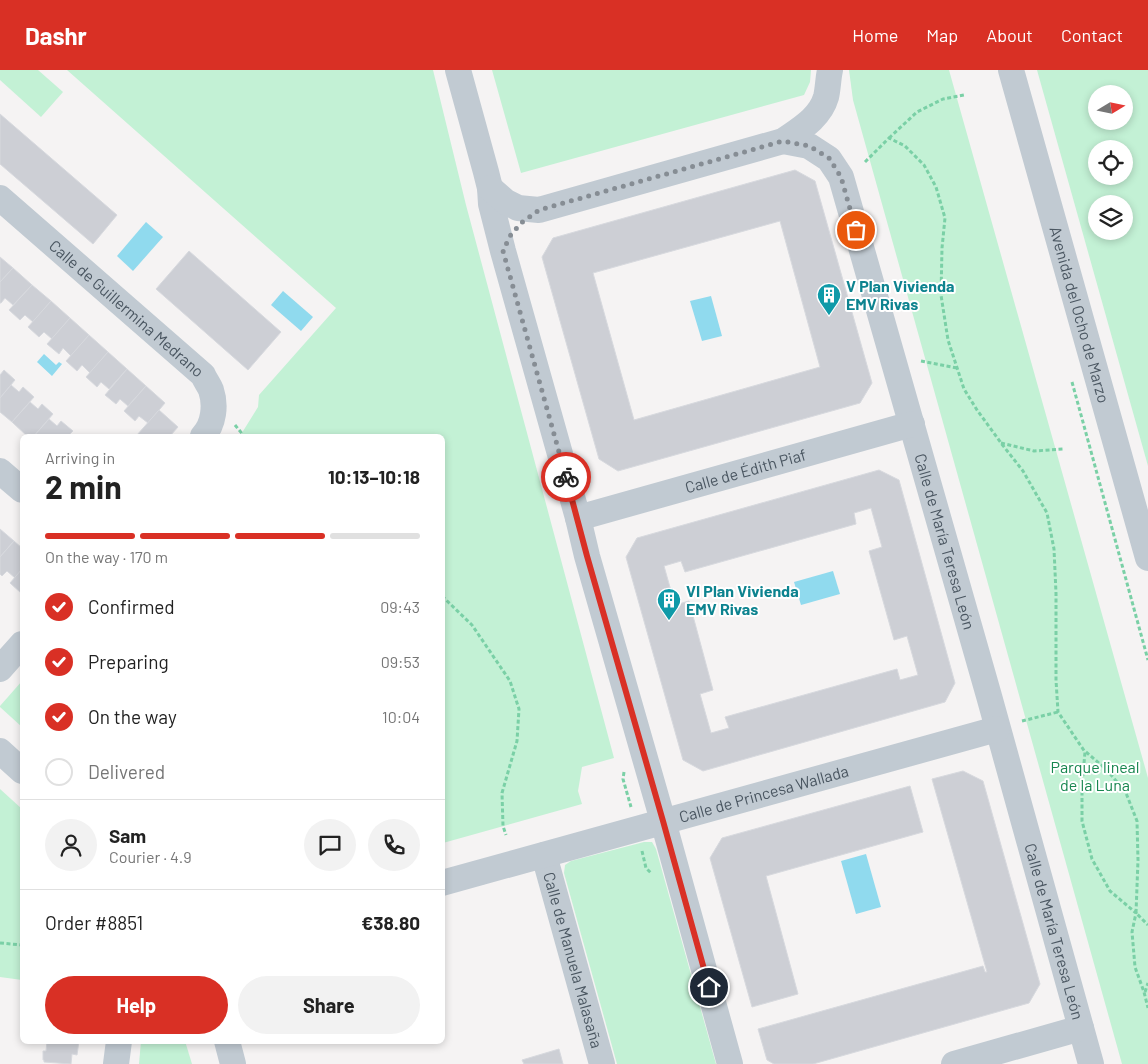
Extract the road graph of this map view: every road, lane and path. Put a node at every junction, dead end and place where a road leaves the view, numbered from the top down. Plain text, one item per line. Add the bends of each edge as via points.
1 (458, 70) edge
2 (830, 70) edge
3 (1011, 70) edge
4 (964, 95) dead end
5 (889, 138) junction
6 (783, 141) junction
7 (865, 162) dead end
8 (490, 188) junction
9 (0, 198) edge
10 (539, 210) junction
11 (503, 251) junction
12 (921, 361) dead end
13 (958, 368) junction
14 (234, 424) dead end
15 (912, 424) junction
16 (204, 434) edge
17 (242, 434) edge
18 (1000, 443) junction
19 (1063, 449) dead end
20 (0, 471) edge
21 (20, 488) edge
22 (578, 518) junction
23 (1148, 558) edge
24 (445, 599) edge
25 (20, 646) edge
26 (0, 669) edge
27 (1058, 712) junction
28 (1010, 725) junction
29 (0, 751) edge
30 (1085, 752) junction
31 (20, 769) edge
32 (663, 821) junction
33 (506, 835) dead end
34 (544, 855) junction
35 (445, 882) edge
36 (1136, 913) junction
37 (1148, 926) edge
38 (0, 943) edge
39 (20, 945) edge
40 (1148, 983) edge
41 (1144, 992) junction
42 (1148, 1008) edge
43 (1081, 1028) junction
44 (119, 1044) edge
45 (228, 1044) edge
46 (116, 1064) edge
47 (233, 1064) edge
48 (602, 1064) edge
49 (730, 1064) edge
50 (954, 1064) edge
51 (1091, 1064) edge

1 - 8 street
2 - 6 street via 820,112
3 - 23 street, Avenida del Ocho de Marzo
4 - 5 path via 943,99 918,112
5 - 7 path
5 - 13 path via 905,146 924,165 936,187 945,218 941,295 948,340
6 - 10 street
6 - 15 street, Calle de María Teresa León via 809,146 829,158 841,177
8 - 10 street via 518,208
8 - 11 street
9 - 16 street, Calle de Guillermina Medrano via 203,375 213,404 213,420
10 - 11 street via 521,223
11 - 22 street
12 - 13 path
13 - 18 path via 964,389
14 - 17 path
15 - 22 street, Calle de Édith Piaf
15 - 28 street, Calle de María Teresa León
18 - 19 path via 1034,451
18 - 27 path via 1023,471 1047,513 1054,549
20 - 21 street
22 - 32 street
24 - 33 path via 472,625 510,681 520,709 517,741 502,793
25 - 26 street
27 - 28 path
27 - 30 path
28 - 32 street, Calle de Princesa Wallada
28 - 43 street, Calle de María Teresa León
29 - 31 street
30 - 36 path via 1082,821 1092,859 1110,891
30 - 36 path via 1107,770 1126,794 1137,821
32 - 34 street, Calle de Princesa Wallada
32 - 49 street
34 - 35 street, Calle de Princesa Wallada
34 - 48 street, Calle de Manuela Malasaña
36 - 37 path
36 - 41 path via 1132,932 1135,967
38 - 39 path
40 - 41 path
41 - 42 path
43 - 50 street
43 - 51 street, Calle de María Teresa León
44 - 46 street
45 - 47 street

